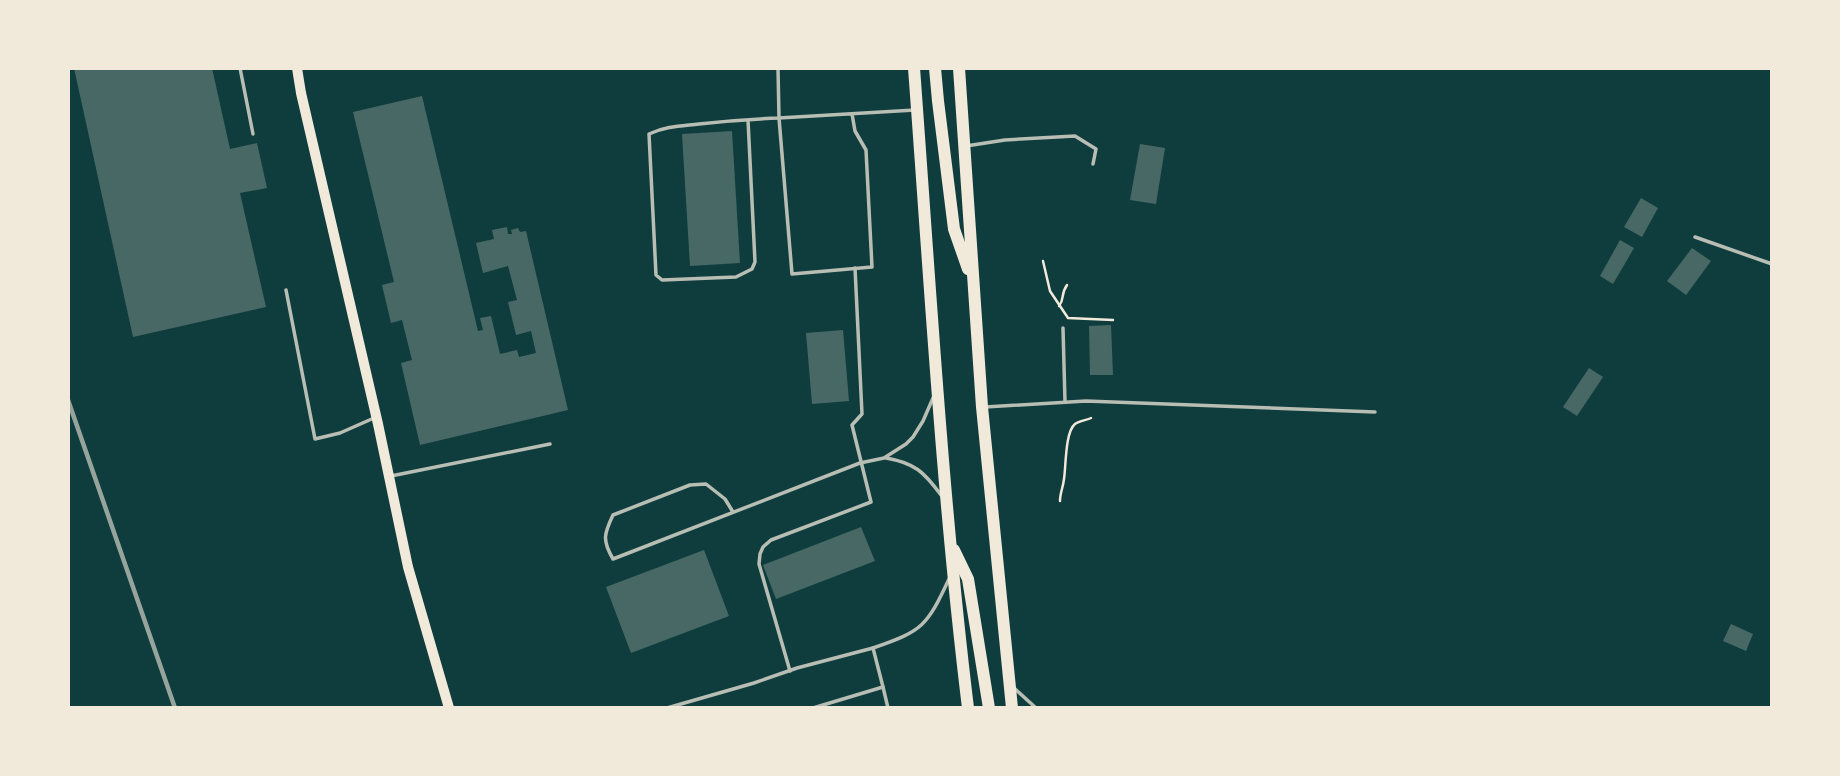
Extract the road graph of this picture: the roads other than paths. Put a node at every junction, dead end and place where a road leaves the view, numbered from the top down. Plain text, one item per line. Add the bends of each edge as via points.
1 (240, 68) edge
2 (297, 68) edge
3 (778, 68) edge
4 (914, 68) edge
5 (935, 68) edge
6 (958, 68) edge
7 (917, 110) junction
8 (852, 114) junction
9 (779, 118) junction
10 (748, 120) junction
11 (253, 134) dead end
12 (964, 146) junction
13 (1093, 164) dead end
14 (1695, 237) dead end
15 (1772, 264) edge
16 (855, 268) junction
17 (974, 286) junction
18 (286, 290) dead end
19 (1063, 328) dead end
20 (937, 389) junction
21 (1065, 402) junction
22 (982, 407) junction
23 (1375, 412) dead end
24 (376, 417) junction
25 (550, 444) dead end
26 (884, 458) junction
27 (860, 463) junction
28 (389, 476) junction
29 (946, 502) junction
30 (733, 512) junction
31 (950, 540) junction
32 (953, 571) junction
33 (873, 648) junction
34 (790, 671) junction
35 (1009, 684) junction
36 (883, 687) junction
37 (449, 708) edge
38 (667, 708) edge
39 (813, 708) edge
40 (888, 708) edge
41 (968, 708) edge
42 (989, 708) edge
43 (1012, 708) edge
44 (1036, 708) edge

1 - 11 lane
2 - 24 main road
3 - 9 lane
4 - 7 highway
5 - 17 highway via 954,229
6 - 12 highway
7 - 8 lane
7 - 20 highway
8 - 9 lane
8 - 16 lane via 866,150 872,267
9 - 10 lane
9 - 16 lane via 792,274
10 - 10 lane via 663,127 649,134 656,275 662,280 736,277 752,269
12 - 13 lane via 1075,136 1096,149
12 - 17 highway
14 - 15 lane
16 - 27 lane via 862,414 852,425
17 - 22 highway
18 - 24 lane via 315,439
19 - 21 lane
20 - 26 lane via 913,436
20 - 29 highway
21 - 22 lane
21 - 23 lane
22 - 35 highway
24 - 28 main road
25 - 28 lane
26 - 27 lane
26 - 29 lane via 918,469
27 - 30 lane
27 - 34 lane via 871,502 771,540 760,554
28 - 37 main road via 408,567
29 - 31 highway
30 - 30 lane via 613,559 606,547 605,531 613,515 690,485 706,484
31 - 32 highway
31 - 42 highway via 968,579
32 - 33 lane via 929,618 918,629
32 - 41 highway
33 - 34 lane
33 - 36 lane
34 - 38 lane
35 - 43 highway
35 - 44 lane
36 - 39 lane
36 - 40 lane

